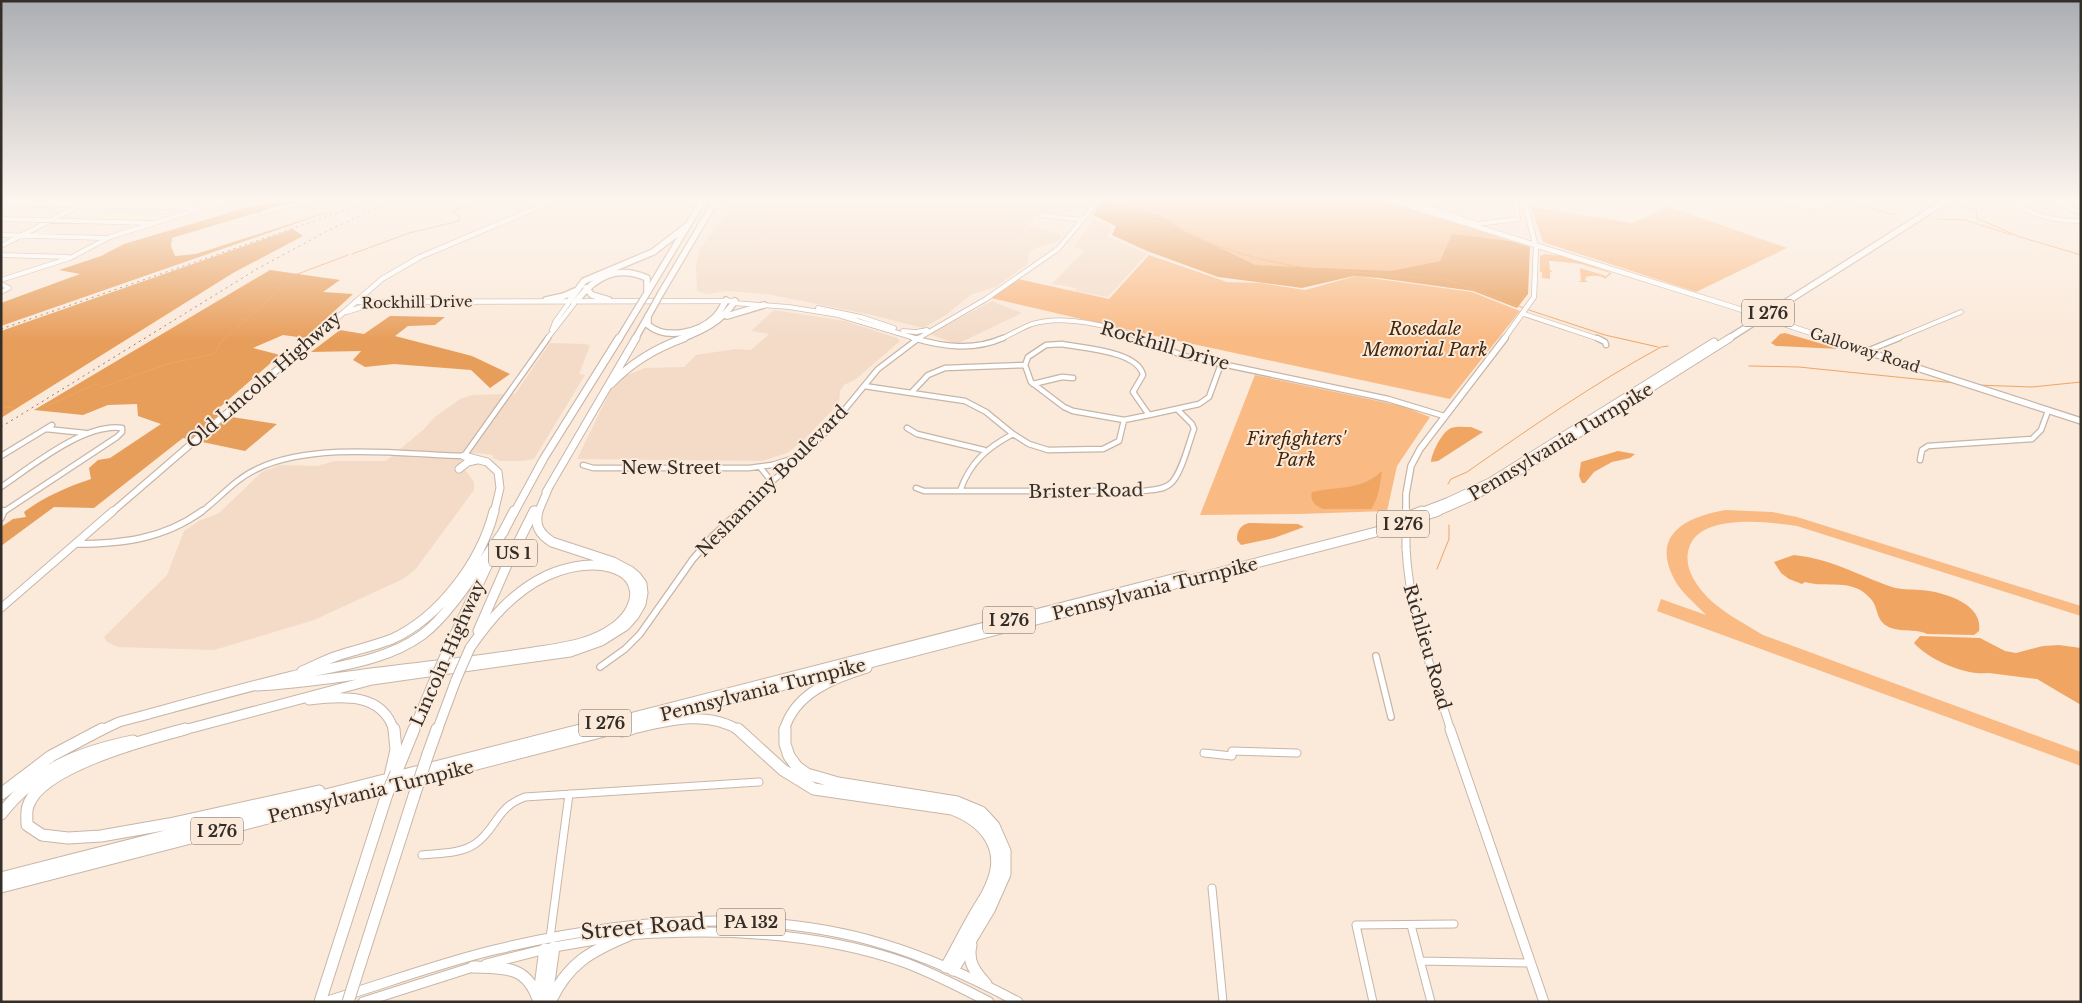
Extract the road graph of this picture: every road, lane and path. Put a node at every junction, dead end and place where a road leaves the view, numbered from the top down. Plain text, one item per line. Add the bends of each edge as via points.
1 (90, 247) edge
2 (444, 247) edge
3 (660, 247) edge
4 (674, 247) edge
5 (688, 247) edge
6 (1059, 247) edge
7 (1536, 247) joint
8 (1865, 247) edge
9 (1874, 247) edge
10 (1, 255) edge
11 (1566, 256) junction
12 (1536, 257) junction
13 (70, 258) junction
14 (1, 280) edge
15 (1, 284) edge
16 (370, 288) junction
17 (586, 288) junction
18 (576, 290) junction
19 (1, 292) edge
20 (647, 293) junction
21 (546, 300) junction
22 (609, 300) junction
23 (384, 301) junction
24 (354, 302) junction
25 (573, 302) junction
26 (730, 302) junction
27 (378, 303) junction
28 (764, 305) junction
29 (1961, 312) dead end
30 (650, 313) junction
31 (1524, 314) junction
32 (338, 316) junction
33 (725, 316) junction
34 (932, 328) junction
35 (903, 331) junction
36 (918, 338) junction
37 (1606, 345) dead end
38 (1867, 351) junction
39 (1221, 364) junction
40 (1025, 365) junction
41 (1073, 378) dead end
42 (1033, 384) junction
43 (864, 386) junction
44 (603, 392) junction
45 (912, 392) junction
46 (1178, 410) junction
47 (2048, 411) junction
48 (1150, 416) junction
49 (1444, 416) junction
50 (1124, 420) junction
51 (2081, 421) edge
52 (52, 425) dead end
53 (907, 428) dead end
54 (46, 429) junction
55 (86, 433) junction
56 (1013, 434) junction
57 (984, 450) junction
58 (1, 456) edge
59 (464, 456) junction
60 (800, 456) junction
61 (480, 460) junction
62 (1920, 460) dead end
63 (583, 465) dead end
64 (760, 467) junction
65 (459, 469) dead end
66 (772, 482) junction
67 (1, 487) edge
68 (549, 487) junction
69 (916, 488) dead end
70 (960, 491) junction
71 (2, 512) edge
72 (1, 518) edge
73 (504, 531) junction
74 (75, 544) junction
75 (1, 608) edge
76 (965, 638) junction
77 (470, 648) junction
78 (1376, 656) dead end
79 (600, 667) dead end
80 (289, 677) junction
81 (257, 686) junction
82 (278, 705) junction
83 (1391, 717) dead end
84 (155, 738) junction
85 (571, 740) junction
86 (1204, 753) dead end
87 (1297, 753) dead end
88 (397, 775) junction
89 (20, 778) junction
90 (758, 782) dead end
91 (1, 794) edge
92 (569, 794) junction
93 (1, 800) edge
94 (1, 814) edge
95 (422, 855) dead end
96 (1, 878) edge
97 (1, 887) edge
98 (1212, 888) dead end
99 (1411, 924) junction
100 (1454, 924) dead end
101 (974, 934) junction
102 (630, 935) junction
103 (550, 945) junction
104 (1420, 962) junction
105 (1531, 963) junction
106 (473, 967) junction
107 (950, 969) junction
108 (945, 980) junction
109 (986, 984) junction
110 (544, 1001) edge
111 (320, 1002) edge
112 (324, 1002) edge
113 (348, 1002) edge
114 (363, 1002) edge
115 (989, 1002) edge
116 (1018, 1002) edge
117 (1223, 1002) edge
118 (1373, 1002) edge
119 (1431, 1002) edge
120 (1544, 1002) edge

1 - 13 street
2 - 16 main road, Old Lincoln Highway via 390,273
3 - 18 highway via 590,277
4 - 20 highway, Lincoln Highway / US 1
5 - 30 highway, Lincoln Highway / US 1, bridge
6 - 34 street, Neshaminy Boulevard via 986,299
7 - 11 main road, Galloway Road
7 - 12 main road, Richlieu Road
8 - 88 highway, Pennsylvania Turnpike / I 276 via 1490,482 1430,509 1342,536
9 - 76 highway, Pennsylvania Turnpike / I 276 via 1508,478 1459,503 1376,532
10 - 13 street
11 - 12 main road via 1549,253
11 - 38 main road, Galloway Road, bridge
12 - 31 main road, Richlieu Road via 1534,297
13 - 14 street
15 - 19 street via 8,289
16 - 23 main road via 371,297
16 - 24 main road, Old Lincoln Highway
17 - 20 highway via 600,278 630,272 647,278
17 - 22 highway via 592,295
17 - 25 highway
18 - 21 highway
18 - 25 highway
20 - 73 highway, Lincoln Highway / US 1, bridge via 544,458
21 - 23 main road, Rockhill Drive
21 - 25 main road, Rockhill Drive
22 - 25 main road, Rockhill Drive
22 - 26 main road, Rockhill Drive
23 - 24 main road, Rockhill Drive
24 - 27 main road, Rockhill Drive
24 - 32 main road, Old Lincoln Highway
25 - 26 main road, Rockhill Drive
25 - 27 main road, Rockhill Drive
25 - 59 street via 555,322 551,333
26 - 28 street, Rockhill Drive
26 - 30 highway via 702,326 675,333 651,329 648,325
26 - 33 highway
26 - 35 street, Rockhill Drive via 779,303 830,310
27 - 32 main road
28 - 33 highway
28 - 36 street, Rockhill Drive via 838,315
29 - 38 street
30 - 44 highway, Lincoln Highway / US 1
31 - 37 street via 1598,338
31 - 49 main road, Richlieu Road
32 - 74 main road, Old Lincoln Highway
33 - 44 highway via 713,326 644,356
34 - 35 street via 920,332
34 - 36 street, Neshaminy Boulevard
35 - 36 street, Rockhill Drive
36 - 39 street, Rockhill Drive via 948,347 971,347 994,342 1033,324 1068,321 1124,331 1184,356
36 - 43 street, Neshaminy Boulevard via 878,368
38 - 47 main road, Galloway Road
39 - 46 street via 1209,397 1199,404
39 - 49 street, Rockhill Drive via 1388,399
40 - 42 street
40 - 45 street via 939,369 923,379
40 - 48 street via 1033,352 1054,344 1125,356 1142,370 1143,375 1133,392
41 - 42 street via 1062,377
42 - 50 street via 1073,411
43 - 45 street
43 - 60 street, Neshaminy Boulevard via 832,426
44 - 68 highway, Lincoln Highway / US 1
45 - 56 street via 965,401 986,412
46 - 48 street
46 - 70 street, Brister Road via 1194,429 1176,477 1166,487 1143,491
47 - 51 main road, Galloway Road
47 - 62 street via 2045,423 2035,438 1928,446 1922,450
48 - 50 street
49 - 105 main road, Richlieu Road, bridge via 1415,457 1408,478 1407,582 1461,763
50 - 56 street via 1119,441 1103,449 1048,450
52 - 54 street
53 - 57 street via 917,434
54 - 55 street
54 - 58 street
55 - 67 street
55 - 71 street via 110,426 123,430
56 - 57 street
57 - 70 street via 965,476
59 - 61 highway
59 - 74 street via 324,452 290,456 249,472 194,519 176,528 114,545
60 - 64 street, New Street
60 - 66 street, Neshaminy Boulevard
61 - 65 highway via 468,462
61 - 80 highway via 493,466 499,475 494,515 474,558 434,608 393,639 337,656
63 - 64 street, New Street via 593,468
64 - 66 street
66 - 79 street, Neshaminy Boulevard via 710,540 633,642
68 - 77 highway, Lincoln Highway / US 1 via 509,560
68 - 82 highway via 536,519 537,528 543,536 626,568 641,582 643,595 639,610 620,630 594,644 568,652 372,680
69 - 70 street, Brister Road
71 - 72 street
73 - 80 highway via 449,608 422,634 393,651 368,660
73 - 88 highway, Lincoln Highway / US 1, bridge via 448,649
74 - 75 main road, Old Lincoln Highway
76 - 85 highway, Pennsylvania Turnpike / I 276
76 - 101 highway via 825,684 809,693 792,712 784,736 790,758 803,772 813,777 960,802 992,822 1004,846 1006,872
77 - 81 highway via 509,600 532,583 555,572 585,566 608,567 626,575 634,585 634,603 621,621 600,636 576,645 291,685
77 - 113 highway, Lincoln Highway / US 1, bridge via 428,754
78 - 83 street
80 - 81 highway
81 - 89 highway via 110,726 61,750
82 - 84 highway
82 - 88 highway via 344,696 376,704 387,714 394,728
84 - 88 highway via 84,762 55,778 38,792 28,807 25,821 28,829 38,835 55,838 109,834
84 - 94 highway via 99,748 56,766 25,787
85 - 97 highway, Pennsylvania Turnpike / I 276
85 - 107 highway via 687,720 719,722 743,733 787,774 814,789 932,805 966,813 977,820 994,843 996,872
86 - 87 street via 1232,756 1232,751
88 - 96 highway, Pennsylvania Turnpike / I 276
88 - 111 highway, bridge via 386,799
89 - 91 highway
89 - 93 highway
90 - 92 street
92 - 95 street via 525,797 514,801 505,807 474,845
92 - 103 street
98 - 117 street
99 - 100 street
99 - 104 street
99 - 118 street via 1356,925
101 - 107 highway
101 - 109 highway via 968,957 974,971
102 - 103 main road, Street Road / PA 132
102 - 108 main road, Street Road / PA 132 via 667,932 795,937 860,949
102 - 110 highway via 579,960
103 - 106 main road, Street Road / PA 132
103 - 107 main road, Street Road / PA 132 via 604,928 666,922 764,923 861,938
103 - 110 highway
103 - 112 main road, Street Road / PA 132 via 494,950
104 - 105 street
104 - 119 street
105 - 120 main road, Richlieu Road
106 - 110 highway via 518,971 530,980
106 - 114 main road, Street Road / PA 132
107 - 108 main road
107 - 109 main road, Street Road / PA 132
108 - 115 main road, Street Road / PA 132
109 - 116 main road, Street Road / PA 132

